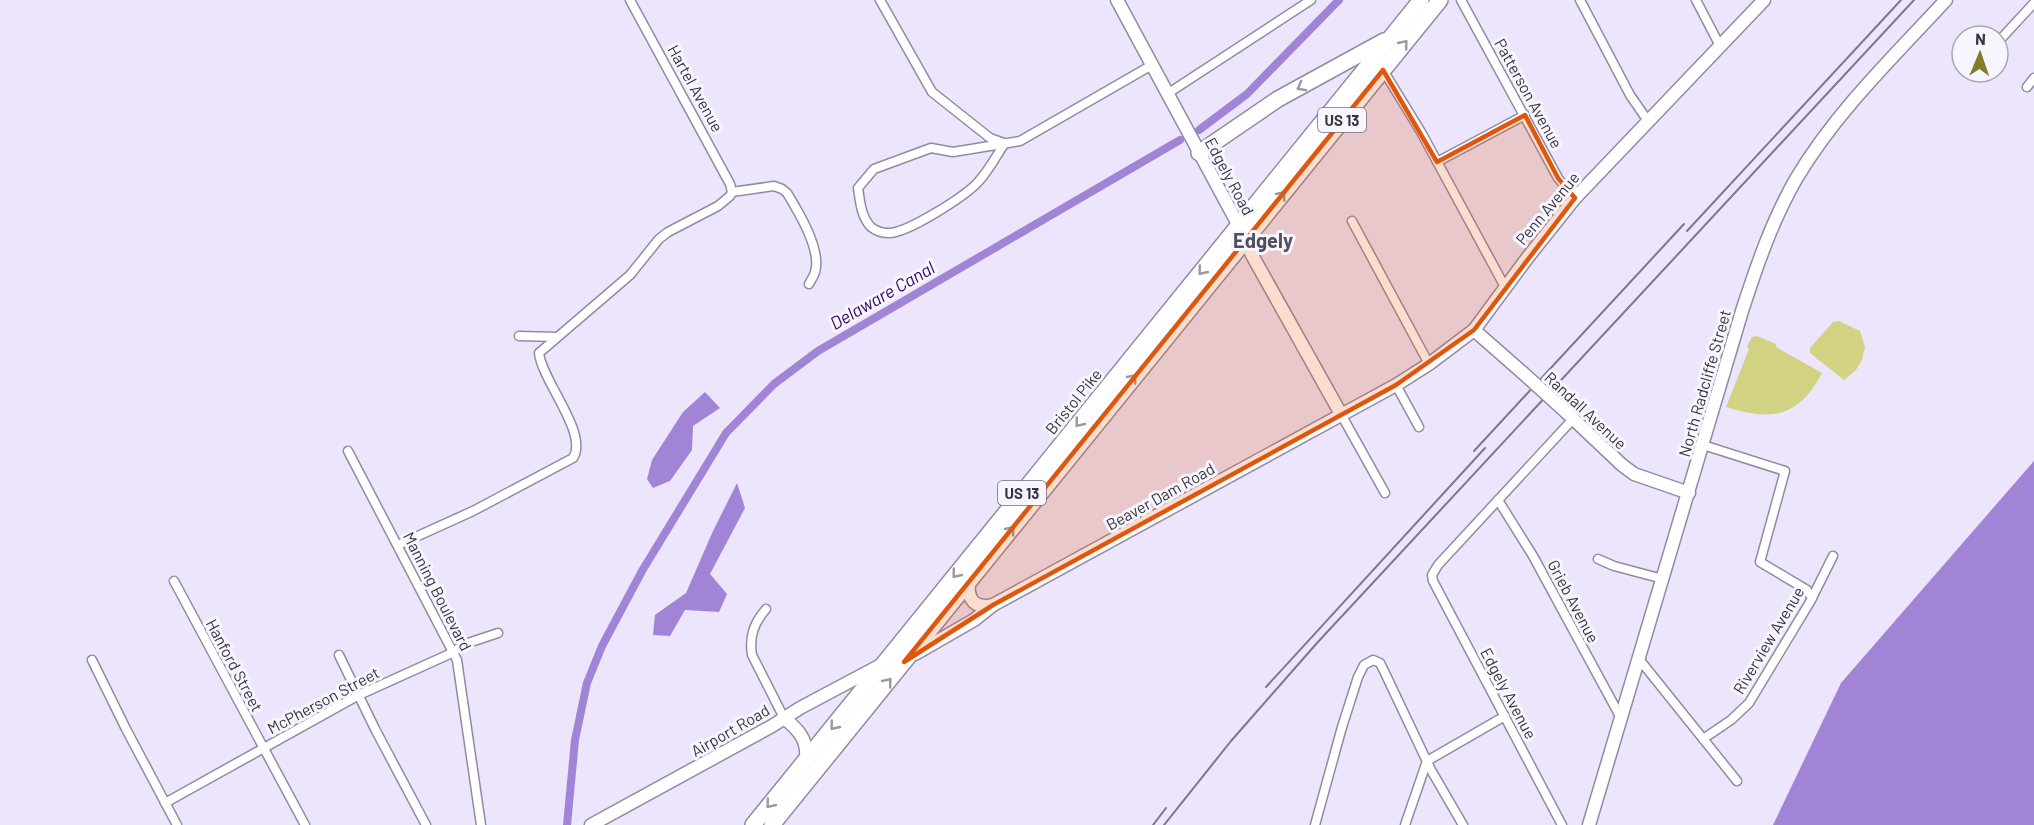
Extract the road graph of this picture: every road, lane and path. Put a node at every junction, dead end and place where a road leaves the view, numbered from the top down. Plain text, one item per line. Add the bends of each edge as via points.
1 (630, 0) edge
2 (880, 0) edge
3 (1117, 0) edge
4 (1311, 0) edge
5 (1421, 0) edge
6 (1440, 0) edge
7 (1461, 0) edge
8 (1580, 0) edge
9 (1696, 0) edge
10 (1764, 0) edge
11 (1946, 0) edge
12 (2034, 3) edge
13 (1300, 4) edge
14 (2010, 29) edge
15 (1394, 33) junction
16 (1720, 46) junction
17 (1152, 65) junction
18 (1383, 70) junction
19 (2034, 78) edge
20 (2026, 87) dead end
21 (1167, 94) junction
22 (1525, 115) junction
23 (1648, 121) junction
24 (1005, 143) junction
25 (1199, 153) junction
26 (1437, 162) junction
27 (732, 192) junction
28 (1575, 198) junction
29 (1353, 221) dead end
30 (1239, 226) junction
31 (1245, 241) junction
32 (809, 284) dead end
33 (1505, 287) junction
34 (1474, 330) junction
35 (519, 336) dead end
36 (557, 337) junction
37 (1429, 364) junction
38 (1396, 385) junction
39 (1342, 416) junction
40 (1569, 416) junction
41 (1419, 426) dead end
42 (1703, 445) junction
43 (348, 451) dead end
44 (1385, 493) dead end
45 (1689, 493) junction
46 (1497, 500) junction
47 (398, 545) junction
48 (1833, 556) dead end
49 (1598, 559) dead end
50 (1663, 579) junction
51 (174, 581) dead end
52 (969, 582) junction
53 (1812, 598) junction
54 (993, 605) junction
55 (766, 609) dead end
56 (498, 633) dead end
57 (454, 652) junction
58 (339, 655) dead end
59 (1639, 659) junction
60 (93, 660) dead end
61 (885, 662) junction
62 (904, 662) junction
63 (359, 695) junction
64 (1505, 716) junction
65 (784, 718) junction
66 (1621, 718) junction
67 (1703, 739) junction
68 (263, 750) junction
69 (806, 760) junction
70 (1426, 761) junction
71 (1737, 781) dead end
72 (165, 803) junction
73 (177, 825) edge
74 (305, 825) edge
75 (426, 825) edge
76 (481, 825) edge
77 (591, 825) edge
78 (753, 825) edge
79 (772, 825) edge
80 (1315, 825) edge
81 (1405, 825) edge
82 (1462, 825) edge
83 (1562, 825) edge
84 (1589, 825) edge

1 - 27 street, Hartel Avenue
2 - 24 street via 932,92 990,138
3 - 17 street, Edgely Road
4 - 13 street
5 - 15 highway, Bristol Pike / US 13
18 -> 6 highway, Bristol Pike / US 13
7 - 22 street, Patterson Avenue
8 - 23 street
9 - 16 street
10 - 16 street, Penn Avenue
11 - 42 street, North Radcliffe Street via 1844,111 1791,190 1760,256
12 - 14 street
13 - 21 street
15 -> 25 highway via 1278,99
15 - 30 highway, Bristol Pike / US 13
16 - 23 street, Penn Avenue
17 - 21 street, Edgely Road
17 - 24 street via 1020,141
18 - 26 street
31 -> 18 highway, Bristol Pike / US 13
19 - 20 street
21 - 25 street, Edgely Road
22 - 26 street
22 - 28 street, Patterson Avenue via 1558,178
23 - 28 street, Penn Avenue
24 - 24 street via 971,189 918,222 888,233 875,230 866,220 858,188 874,169 931,148 953,152
25 - 30 street, Edgely Road
26 - 33 street
27 - 32 street via 774,186 787,193 815,251 815,272
27 - 36 street via 711,210 659,240 630,275
28 - 33 street, Penn Avenue
29 - 37 street
30 - 31 street, Edgely Road
30 -> 61 highway, Bristol Pike / US 13
31 - 39 street, Edgely Road
52 -> 31 highway, Bristol Pike / US 13
33 - 34 street, Penn Avenue
34 - 37 street, Penn Avenue
34 - 40 street, Randall Avenue, bridge
35 - 36 street
36 - 47 street via 539,356 572,428 576,443 573,458
37 - 38 street, Penn Avenue
38 - 39 street, Penn Avenue
38 - 41 street
39 - 44 street, Edgely Road
39 - 54 street, Beaver Dam Road
40 - 45 street, Randall Avenue via 1634,474
40 - 46 street
42 - 45 street, North Radcliffe Street
42 - 53 street via 1785,471 1760,562 1807,590
43 - 47 street, Manning Boulevard
45 - 50 street, North Radcliffe Street
46 - 64 street, Edgely Avenue via 1438,565 1432,581
46 - 66 street, Grieb Avenue via 1533,556
47 - 57 street, Manning Boulevard
48 - 53 street, Riverview Avenue
49 - 50 street
50 - 59 street, North Radcliffe Street
51 - 68 street, Hanford Street
52 - 54 street via 975,604
52 - 62 highway, Bristol Pike / US 13
53 - 67 street, Riverview Avenue via 1749,703
54 - 62 street, Beaver Dam Road
55 - 65 street via 753,629 750,646
56 - 57 street, McPherson Street via 462,645
57 - 63 street, McPherson Street
57 - 76 street, Manning Boulevard via 460,670
58 - 63 street
59 - 66 street, North Radcliffe Street
59 - 67 street
60 - 72 street
61 - 65 street, Airport Road
61 -> 69 highway, Bristol Pike / US 13
79 -> 62 highway, Bristol Pike / US 13
63 - 68 street, McPherson Street
63 - 75 street
64 - 70 street
64 - 83 street, Edgely Avenue
65 - 69 street via 804,739
65 - 77 street, Airport Road
66 - 84 street, North Radcliffe Street
67 - 71 street
68 - 72 street, McPherson Street
68 - 74 street, Hanford Street
69 -> 78 highway, Bristol Pike / US 13
70 - 80 street via 1380,663 1373,660 1364,664
70 - 81 street
70 - 82 street
72 - 73 street

